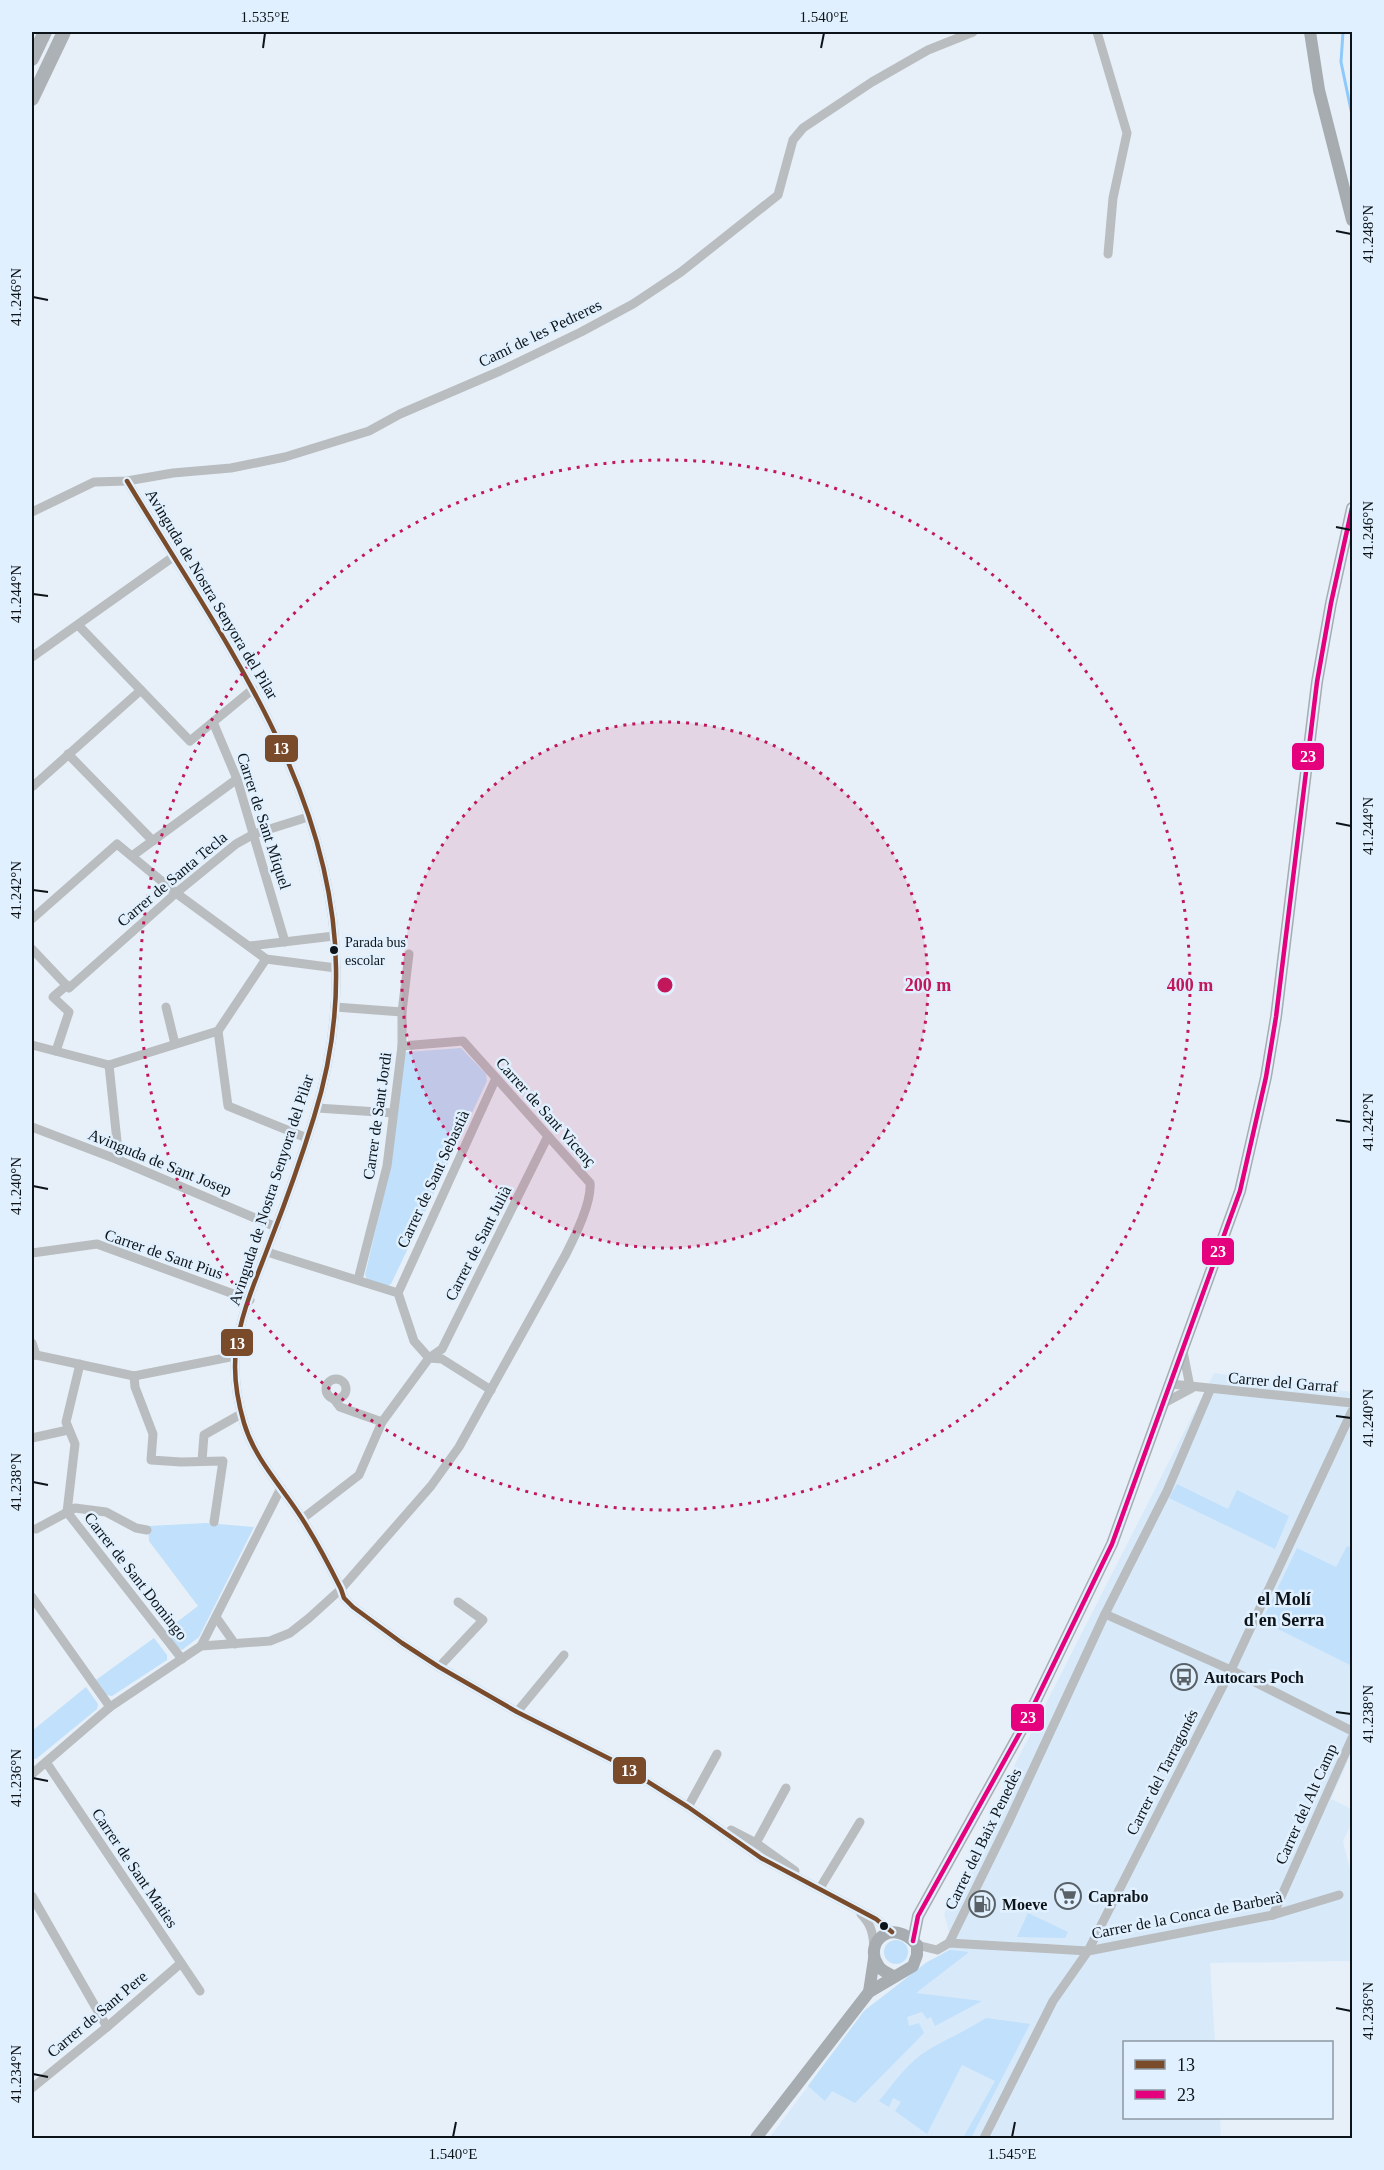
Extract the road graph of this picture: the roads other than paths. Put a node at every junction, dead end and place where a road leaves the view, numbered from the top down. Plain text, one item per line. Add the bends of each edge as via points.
1 (45, 32) edge
2 (64, 32) edge
3 (973, 32) edge
4 (1097, 32) edge
5 (1310, 32) edge
6 (32, 59) edge
7 (32, 99) edge
8 (1353, 220) edge
9 (1108, 254) dead end
10 (127, 481) junction
11 (1353, 508) edge
12 (32, 512) edge
13 (173, 557) junction
14 (78, 625) junction
15 (32, 657) edge
16 (252, 689) junction
17 (141, 690) junction
18 (213, 722) junction
19 (68, 754) junction
20 (237, 779) junction
21 (32, 787) edge
22 (308, 817) junction
23 (254, 834) junction
24 (153, 841) junction
25 (132, 856) junction
26 (176, 893) junction
27 (32, 919) edge
28 (334, 936) junction
29 (285, 942) junction
30 (249, 946) junction
31 (32, 949) edge
32 (409, 954) dead end
33 (266, 959) junction
34 (336, 968) junction
35 (68, 986) junction
36 (166, 1007) dead end
37 (335, 1007) junction
38 (402, 1012) junction
39 (218, 1031) junction
40 (175, 1044) junction
41 (32, 1045) edge
42 (402, 1046) junction
43 (56, 1051) junction
44 (109, 1065) junction
45 (496, 1078) junction
46 (317, 1108) junction
47 (393, 1113) junction
48 (32, 1127) edge
49 (548, 1136) junction
50 (307, 1138) junction
51 (119, 1160) junction
52 (276, 1227) junction
53 (267, 1252) junction
54 (32, 1253) edge
55 (358, 1281) junction
56 (398, 1293) junction
57 (250, 1300) junction
58 (32, 1343) edge
59 (1183, 1350) junction
60 (34, 1355) edge
61 (235, 1356) junction
62 (429, 1358) junction
63 (80, 1364) junction
64 (134, 1376) junction
65 (1171, 1384) junction
66 (1192, 1387) junction
67 (491, 1390) junction
68 (1210, 1390) junction
69 (338, 1401) dead end
70 (1164, 1403) junction
71 (1353, 1403) edge
72 (1353, 1411) edge
73 (241, 1414) junction
74 (382, 1422) junction
75 (68, 1430) junction
76 (32, 1438) edge
77 (202, 1461) junction
78 (281, 1488) junction
79 (67, 1512) junction
80 (303, 1519) junction
81 (214, 1522) dead end
82 (36, 1529) dead end
83 (147, 1530) dead end
84 (341, 1588) junction
85 (32, 1597) edge
86 (458, 1602) dead end
87 (1105, 1614) junction
88 (216, 1617) junction
89 (235, 1644) junction
90 (201, 1646) junction
91 (564, 1655) dead end
92 (182, 1659) junction
93 (439, 1667) junction
94 (1231, 1670) junction
95 (110, 1707) junction
96 (517, 1712) junction
97 (1353, 1731) edge
98 (1353, 1738) edge
99 (717, 1754) dead end
100 (45, 1762) junction
101 (32, 1771) edge
102 (786, 1788) dead end
103 (688, 1806) junction
104 (860, 1822) dead end
105 (756, 1843) junction
106 (820, 1888) junction
107 (1339, 1894) dead end
108 (32, 1896) edge
109 (855, 1908) junction
110 (1273, 1915) junction
111 (918, 1916) junction
112 (895, 1932) junction
113 (915, 1943) junction
114 (949, 1943) junction
115 (933, 1948) junction
116 (1088, 1951) junction
117 (874, 1954) junction
118 (181, 1963) junction
119 (912, 1966) junction
120 (893, 1976) junction
121 (200, 1991) dead end
122 (869, 1992) junction
123 (107, 2027) junction
124 (32, 2088) edge
125 (756, 2139) edge
126 (984, 2139) edge

1 - 6 highway
2 - 7 highway
3 - 10 street, Camí de les Pedreres via 928,50 803,128 793,140 778,195 681,272 622,310 369,431 285,457
4 - 9 street via 1128,134 1113,198
5 - 8 main road via 1319,90
10 - 12 street, Camí de les Pedreres via 94,482
10 - 13 street, Avinguda de Nostra Senyora del Pilar
11 - 59 main road via 1317,682 1266,1077 1240,1191
13 - 14 street
13 - 16 street, Avinguda de Nostra Senyora del Pilar
14 - 15 street
14 - 17 street
16 - 18 street
16 - 22 street, Avinguda de Nostra Senyora del Pilar via 284,749
17 - 18 street via 190,741
17 - 19 street
18 - 20 street, Carrer de Sant Miquel
19 - 21 street
19 - 24 street
20 - 23 street, Carrer de Sant Miquel
20 - 24 street
22 - 23 street, Carrer de Santa Tecla
22 - 28 street, Avinguda de Nostra Senyora del Pilar via 323,871
23 - 26 street, Carrer de Santa Tecla
23 - 29 street, Carrer de Sant Miquel
24 - 25 street
25 - 26 street
25 - 27 street via 117,844
26 - 30 street
26 - 35 street, Carrer de Santa Tecla
28 - 29 street
28 - 34 street, Avinguda de Nostra Senyora del Pilar
29 - 30 street
30 - 33 street
31 - 35 street
32 - 38 street, Carrer de Sant Jordi
33 - 34 street
33 - 39 street
34 - 37 street, Avinguda de Nostra Senyora del Pilar
35 - 43 street via 53,997 69,1012
36 - 40 street
37 - 38 street
37 - 46 street, Avinguda de Nostra Senyora del Pilar
38 - 42 street, Carrer de Sant Jordi
39 - 40 street
39 - 50 street via 228,1106
40 - 44 street
41 - 43 street
42 - 45 street, Carrer de Sant Vicenç via 463,1041
42 - 47 street, Carrer de Sant Jordi
43 - 44 street
44 - 51 street
45 - 49 street, Carrer de Sant Vicenç
45 - 56 street, Carrer de Sant Sebastià
46 - 47 street
46 - 50 street, Avinguda de Nostra Senyora del Pilar
47 - 55 street, Carrer de Sant Jordi via 387,1166
48 - 51 street, Avinguda de Sant Josep
49 - 62 street, Carrer de Sant Julià via 442,1349
49 - 67 street, Carrer de Sant Vicenç via 590,1183 590,1190 574,1239
50 - 52 street, Avinguda de Nostra Senyora del Pilar
51 - 52 street, Avinguda de Sant Josep
52 - 53 street, Avinguda de Nostra Senyora del Pilar
53 - 55 street
53 - 57 street, Avinguda de Nostra Senyora del Pilar
54 - 57 street, Carrer de Sant Pius via 97,1244
55 - 56 street
56 - 62 street via 414,1341
57 - 61 street, Avinguda de Nostra Senyora del Pilar
58 - 60 street
59 - 65 main road
59 - 66 street
60 - 63 street
61 - 64 street
61 - 73 street, Avinguda de Nostra Senyora del Pilar
62 - 67 street via 442,1359
62 - 74 street, Carrer de Sant Julià
63 - 64 street
63 - 75 street via 66,1422
64 - 77 street via 153,1434 152,1460
65 - 66 street, Carrer del Garraf
65 - 70 main road
66 - 68 street, Carrer del Garraf
66 - 70 street
67 - 84 street via 459,1447 431,1486
68 - 71 street, Carrer del Garraf
68 - 87 street, Carrer del Baix Penedès via 1167,1491
69 - 74 street
70 - 111 main road via 1112,1544 1022,1729
72 - 94 street, Carrer del Tarragonés
73 - 77 street via 204,1435
73 - 78 street, Avinguda de Nostra Senyora del Pilar via 253,1446
74 - 80 street, Carrer de Sant Julià via 359,1474
75 - 76 street
75 - 79 street via 75,1444
77 - 81 street via 223,1461
78 - 80 street, Avinguda de Nostra Senyora del Pilar
78 - 88 street
79 - 82 street
79 - 83 street via 75,1508 106,1512
79 - 92 street, Carrer de Sant Domingo
80 - 84 street, Avinguda de Nostra Senyora del Pilar
84 - 89 street via 290,1633 270,1641
84 - 93 street, Avinguda de Nostra Senyora del Pilar via 353,1607
85 - 95 street
86 - 93 street via 483,1620
87 - 94 street
87 - 114 street, Carrer del Baix Penedès
88 - 89 street
88 - 90 street
89 - 90 street
90 - 92 street
91 - 96 street
92 - 95 street
93 - 96 street, Avinguda de Nostra Senyora del Pilar
94 - 97 street
94 - 116 street, Carrer del Tarragonés
95 - 100 street
96 - 103 street, Avinguda de Nostra Senyora del Pilar via 618,1763
98 - 110 street, Carrer del Alt Camp
99 - 103 street
100 - 101 street
100 - 118 street, Carrer de Sant Maties
102 - 105 street
103 - 105 street, Avinguda de Nostra Senyora del Pilar
103 - 106 street, Avinguda de Nostra Senyora del Pilar via 761,1858
104 - 106 street
105 - 106 street, Avinguda de Nostra Senyora del Pilar
106 - 109 street, Avinguda de Nostra Senyora del Pilar
107 - 110 street, Carrer de la Conca de Barberà
108 - 123 street
109 - 112 street, Avinguda de Nostra Senyora del Pilar
109 - 117 street, Avinguda de Nostra Senyora del Pilar via 871,1927
110 - 116 street, Carrer de la Conca de Barberà
111 - 112 main road
111 - 113 main road
112 - 113 main road via 907,1935
112 - 117 main road via 880,1937
113 - 115 street, Carrer de la Conca de Barberà
113 - 119 main road via 916,1959
114 - 115 street, Carrer de la Conca de Barberà via 937,1950
114 - 116 street, Carrer de la Conca de Barberà
115 - 119 street, Carrer de la Conca de Barberà
116 - 126 street, Carrer del Tarragonés via 1053,2001
117 - 120 main road via 880,1969
117 - 122 main road
118 - 121 street, Carrer de Sant Maties
118 - 123 street, Carrer de Sant Pere
119 - 120 main road
120 - 122 main road
122 - 125 main road
123 - 124 street, Carrer de Sant Pere

